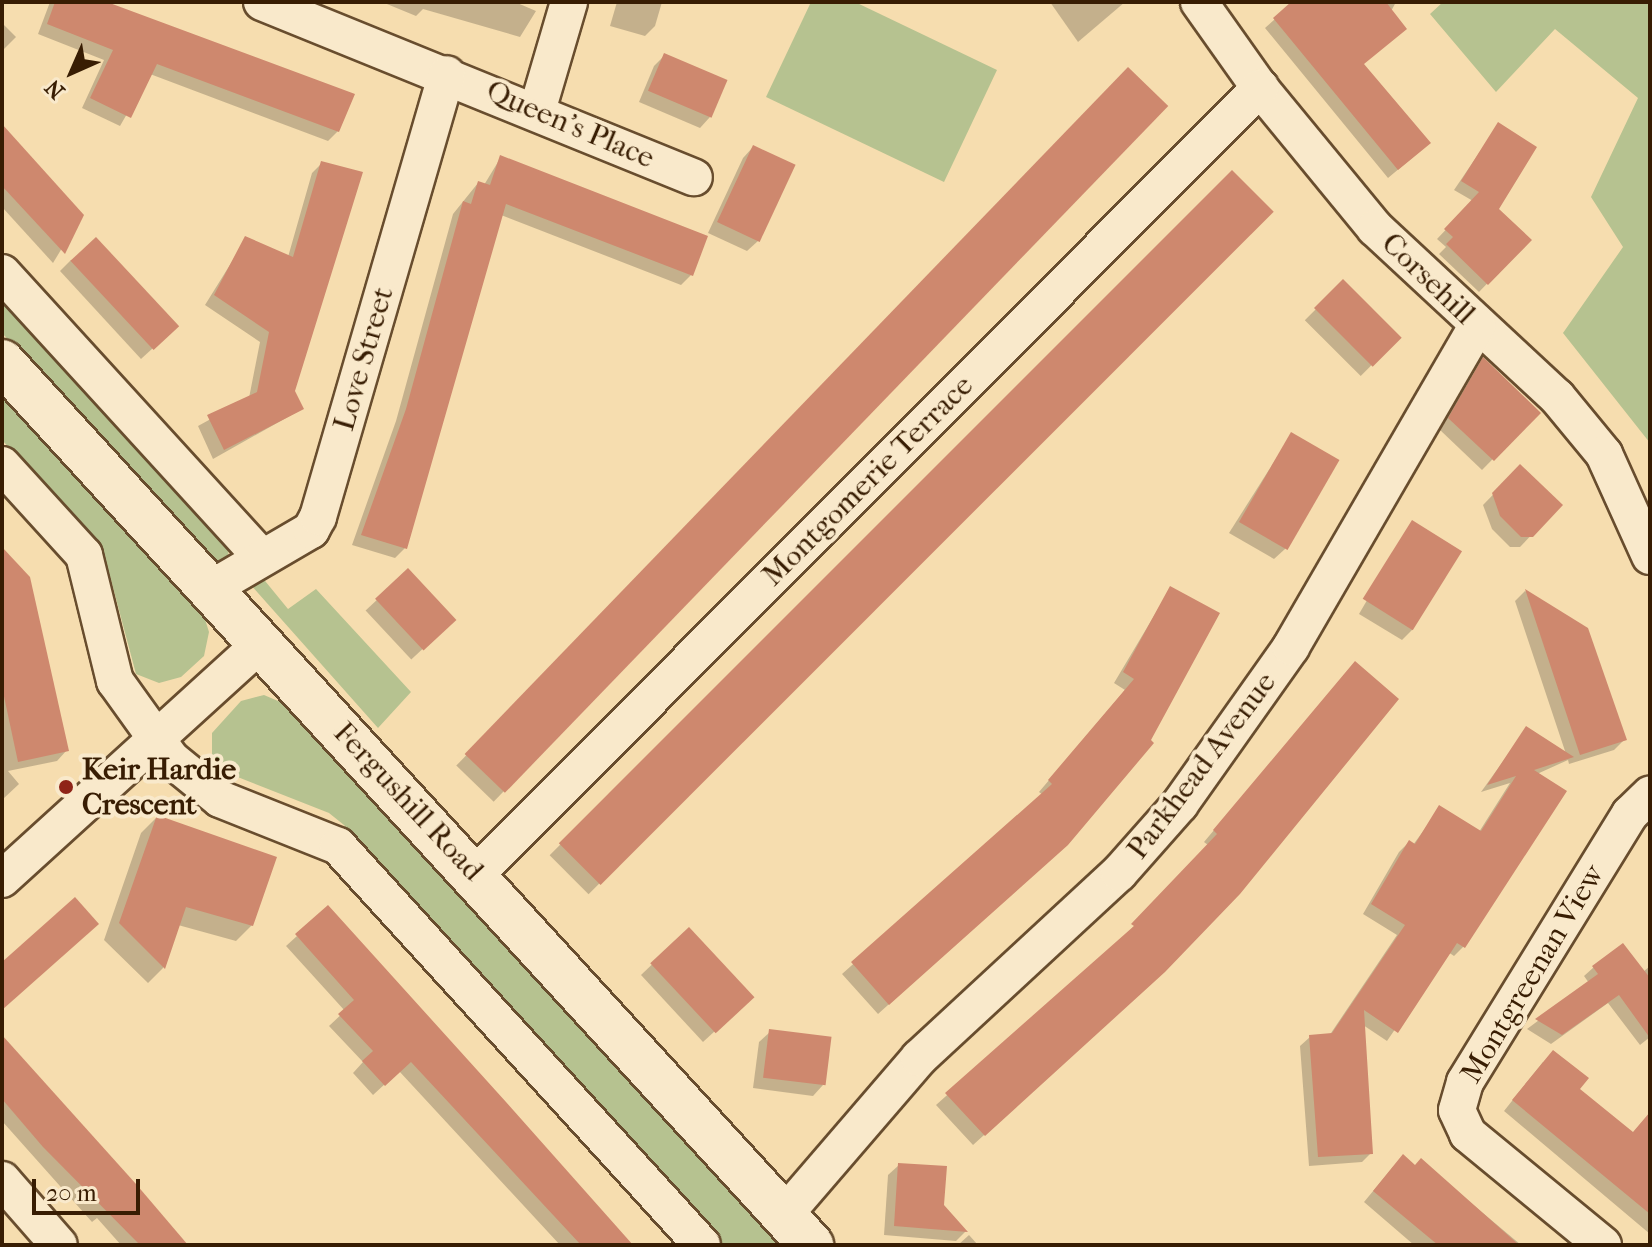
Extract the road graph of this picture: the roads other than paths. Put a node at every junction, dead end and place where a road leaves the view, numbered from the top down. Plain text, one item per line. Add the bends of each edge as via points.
1 (262, 2) edge
2 (569, 2) edge
3 (1199, 2) edge
4 (447, 74) junction
5 (1260, 88) junction
6 (537, 111) junction
7 (694, 177) dead end
8 (2, 273) edge
9 (1477, 326) junction
10 (2, 362) edge
11 (2, 465) edge
12 (1650, 556) edge
13 (261, 557) junction
14 (210, 589) junction
15 (261, 643) junction
16 (156, 740) junction
17 (1650, 795) edge
18 (475, 875) junction
19 (2, 879) edge
20 (2, 1180) edge
21 (798, 1230) edge
22 (59, 1245) edge
23 (702, 1245) edge
24 (1603, 1245) edge

1 - 4 street, Queen's Place
2 - 6 street
3 - 5 street, Corsehill
4 - 6 street, Queen's Place
4 - 13 street, Love Street via 318,517 311,530
5 - 9 street, Corsehill via 1375,228
5 - 18 street, Montgomerie Terrace
6 - 7 street, Queen's Place
8 - 13 street
9 - 12 street, Corsehill via 1557,397 1604,454
9 - 21 street, Parkhead Avenue via 1291,647 1180,804 1119,873 919,1058
10 - 14 main road, Fergushill Road
11 - 16 street via 84,555 115,681
13 - 14 street, Love Street
14 - 15 main road, Fergushill Road
15 - 16 street
15 - 18 main road, Fergushill Road
16 - 19 street
16 - 23 street via 193,781 220,799 338,846
17 - 24 street, Montgreenan View via 1630,814 1465,1082 1457,1110 1468,1134
18 - 21 main road, Fergushill Road
20 - 22 street

